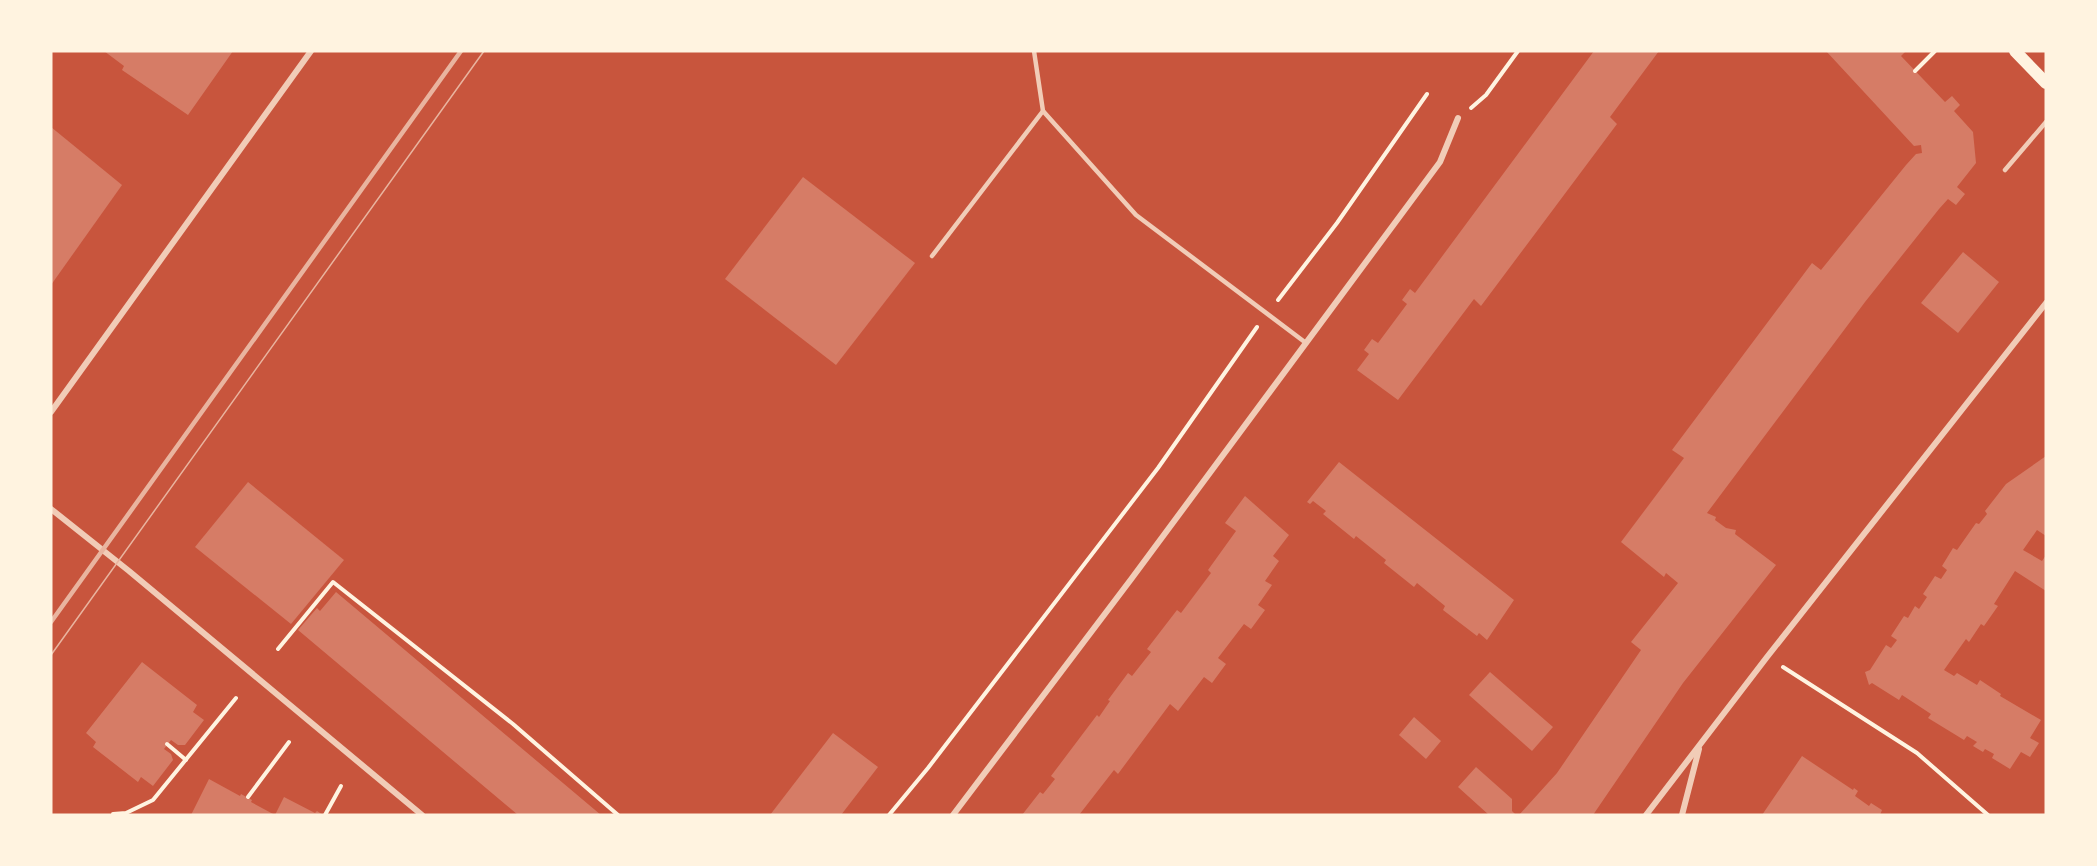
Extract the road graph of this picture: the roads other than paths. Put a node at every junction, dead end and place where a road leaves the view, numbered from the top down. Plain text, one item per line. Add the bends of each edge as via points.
1 (311, 51) edge
2 (1034, 51) edge
3 (2015, 51) edge
4 (2046, 83) edge
5 (1043, 111) junction
6 (1458, 118) dead end
7 (2046, 122) edge
8 (2005, 170) dead end
9 (932, 256) dead end
10 (2046, 303) edge
11 (1306, 343) junction
12 (51, 412) edge
13 (51, 509) edge
14 (1701, 744) junction
15 (422, 815) edge
16 (953, 815) edge
17 (1646, 815) edge
18 (1682, 815) edge

1 - 12 street
2 - 5 lane
3 - 4 main road
5 - 9 lane
5 - 11 lane via 1136,215
6 - 11 street via 1440,162
7 - 8 lane
10 - 14 street
11 - 16 street
13 - 15 street
14 - 17 street
14 - 18 street

